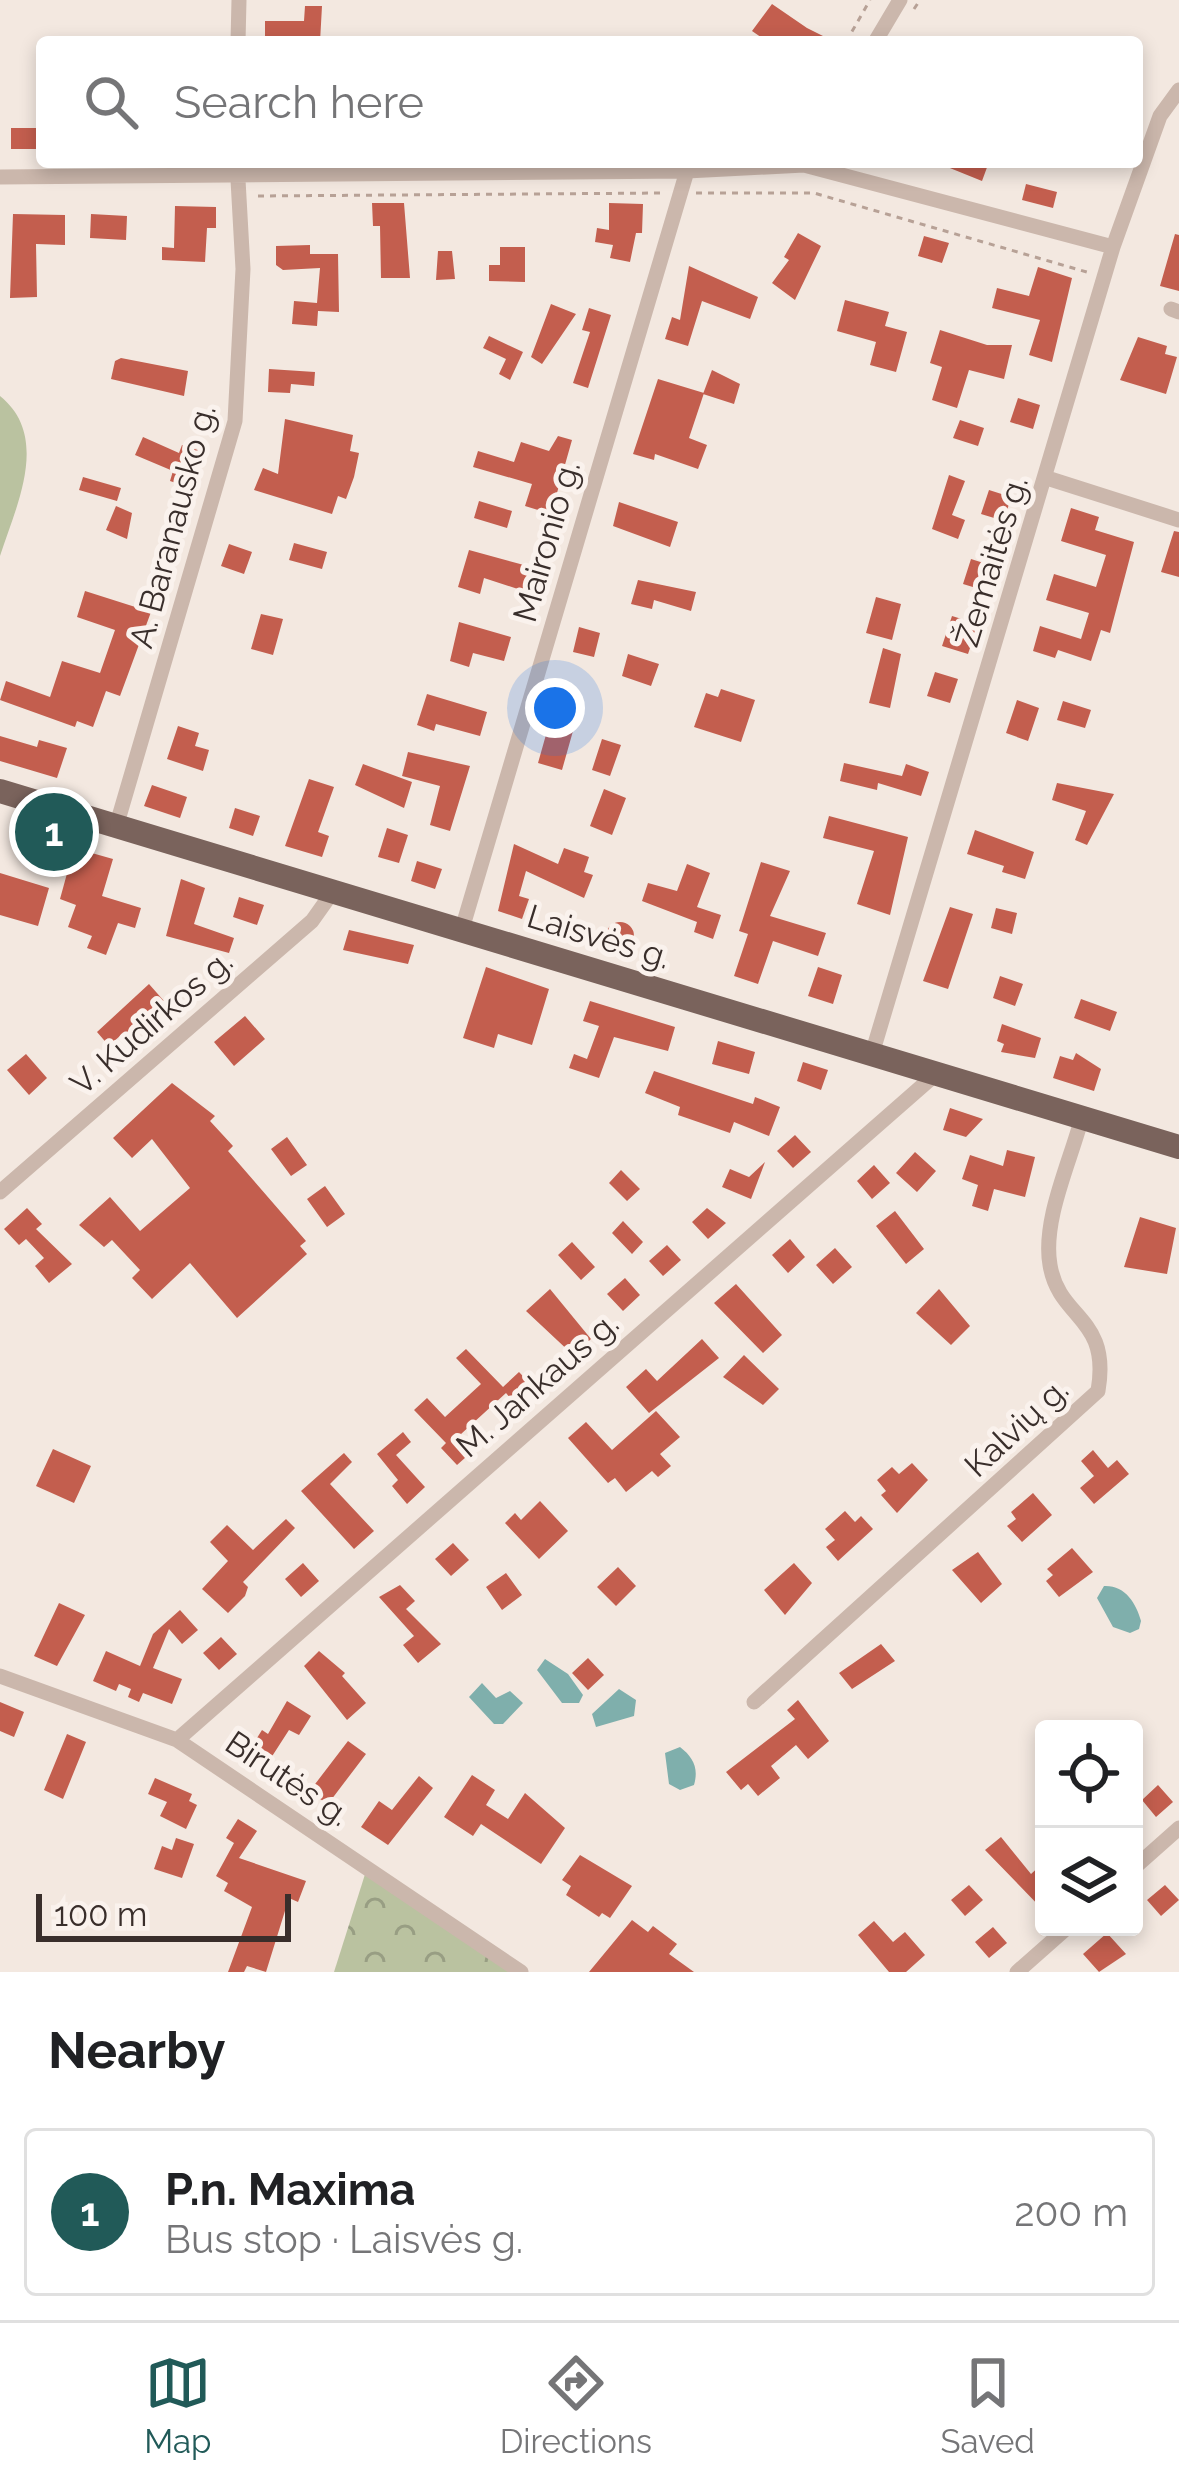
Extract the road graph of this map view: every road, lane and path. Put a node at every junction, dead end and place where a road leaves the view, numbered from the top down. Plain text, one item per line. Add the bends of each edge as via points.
1 (238, 0) edge
2 (870, 0) edge
3 (900, 0) edge
4 (238, 36) edge
5 (849, 36) edge
6 (879, 36) edge
7 (1179, 90) edge
8 (1143, 163) edge
9 (731, 168) edge
10 (823, 168) edge
11 (1141, 168) edge
12 (237, 169) edge
13 (687, 171) junction
14 (0, 177) edge
15 (680, 193) junction
16 (238, 196) junction
17 (1113, 247) junction
18 (1105, 277) junction
19 (1047, 478) junction
20 (1179, 520) edge
21 (0, 791) edge
22 (116, 827) junction
23 (334, 890) junction
24 (462, 929) junction
25 (872, 1054) junction
26 (937, 1073) junction
27 (1082, 1118) junction
28 (1179, 1147) edge
29 (0, 1192) edge
30 (0, 1676) edge
31 (754, 1702) dead end
32 (177, 1740) junction
33 (1179, 1828) edge
34 (1143, 1860) edge
35 (1058, 1936) edge
36 (521, 1972) edge
37 (1017, 1972) edge

1 - 4 street
2 - 5 path
3 - 6 street
7 - 8 street, Žemaitės g.
9 - 13 street
10 - 17 street
11 - 17 street, Žemaitės g.
12 - 13 street
12 - 14 street
12 - 16 street, A. Baranausko g.
13 - 15 street, Maironio g.
15 - 16 path
15 - 18 path via 814,194
15 - 24 street, Maironio g.
16 - 22 street, A. Baranausko g. via 243,310 236,421
17 - 18 street, Žemaitės g.
18 - 19 street, Žemaitės g.
19 - 20 street
19 - 25 street, Žemaitės g.
21 - 22 main road, Laisvės g.
22 - 23 main road, Laisvės g.
23 - 24 main road, Laisvės g.
23 - 29 street, V. Kudirkos g. via 312,921
24 - 25 main road, Laisvės g.
25 - 26 main road, Laisvės g.
26 - 27 main road, Laisvės g.
26 - 32 street, M. Jankaus g.
27 - 28 main road, Laisvės g.
27 - 31 street, Kalvių g. via 1050,1265 1104,1359 1098,1391
30 - 32 street, Birutės g.
32 - 36 street, Birutės g.
33 - 34 street
35 - 37 street

